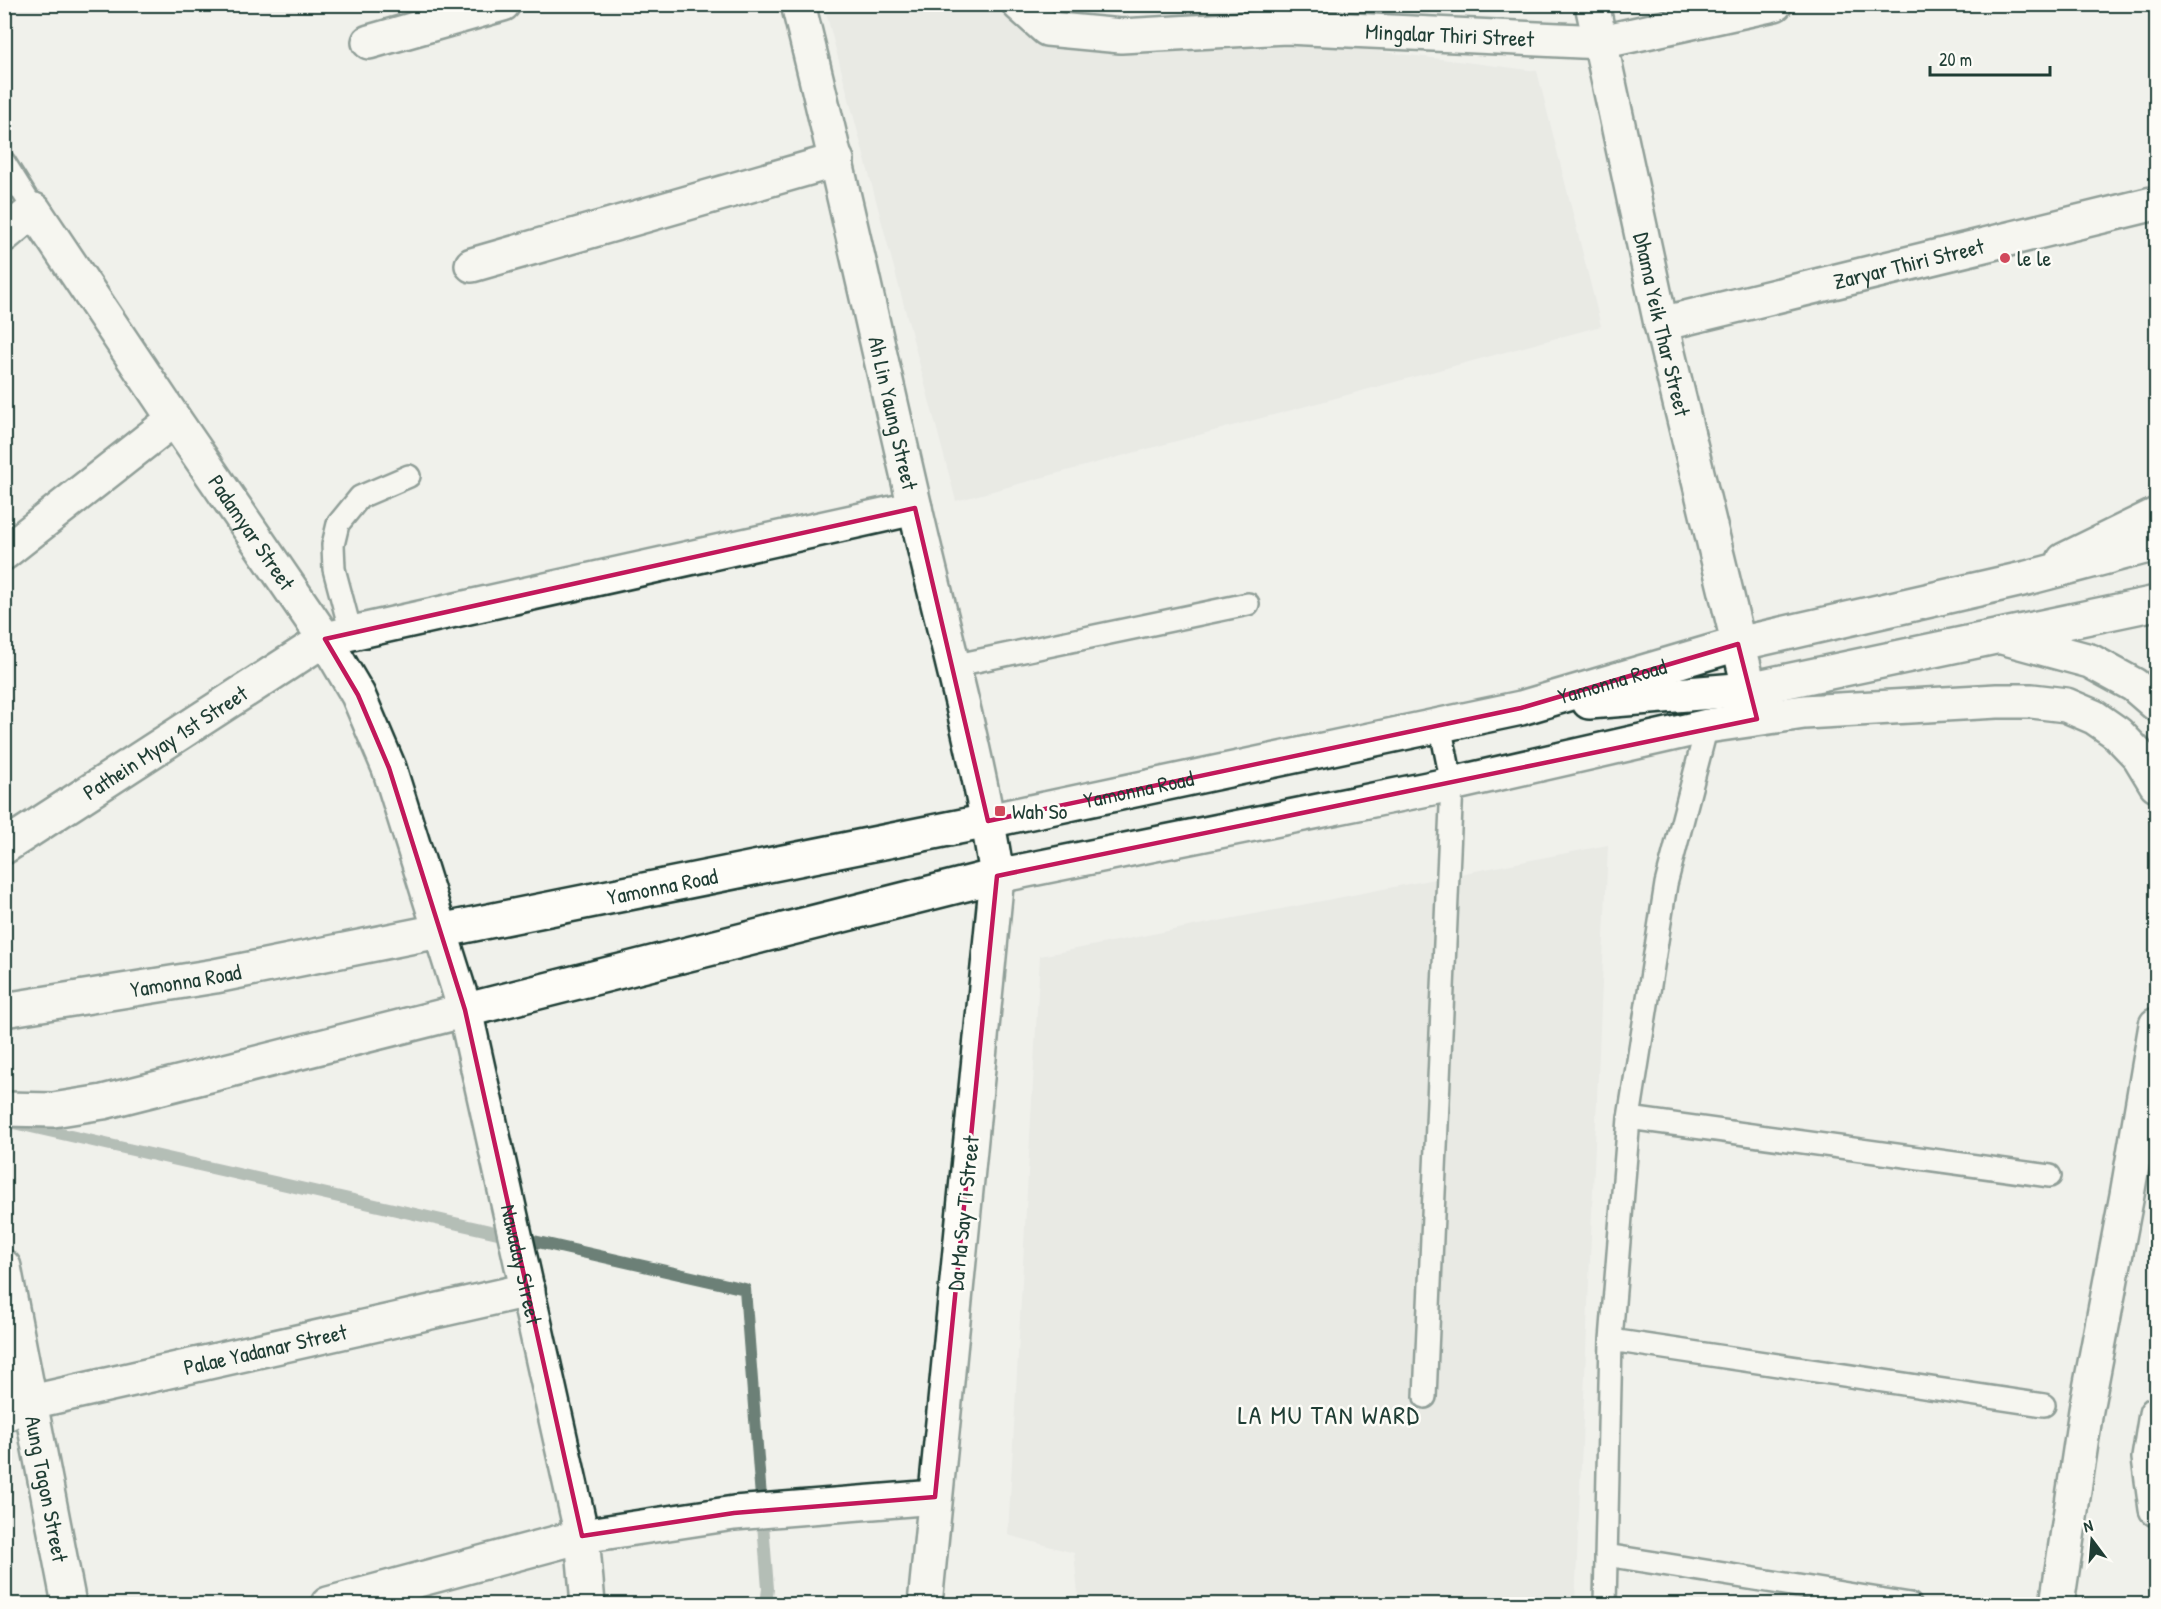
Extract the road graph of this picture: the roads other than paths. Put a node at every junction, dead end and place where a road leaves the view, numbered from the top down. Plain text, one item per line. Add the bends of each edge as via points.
1 (798, 4) edge
2 (1019, 4) edge
3 (1592, 4) edge
4 (1775, 4) edge
5 (492, 6) edge
6 (1284, 16) edge
7 (369, 42) dead end
8 (1601, 42) junction
9 (837, 160) junction
10 (4, 162) edge
11 (2157, 203) edge
12 (34, 210) junction
13 (4, 235) edge
14 (472, 265) dead end
15 (1661, 324) junction
16 (174, 419) junction
17 (409, 476) dead end
18 (915, 508) junction
19 (2157, 515) edge
20 (2157, 544) edge
21 (4, 553) edge
22 (2027, 578) junction
23 (2157, 603) edge
24 (1248, 604) dead end
25 (338, 636) junction
26 (2002, 637) junction
27 (1738, 644) junction
28 (952, 666) junction
29 (1753, 704) junction
30 (2157, 705) edge
31 (1521, 708) junction
32 (1440, 725) junction
33 (1707, 726) junction
34 (1452, 784) junction
35 (2157, 784) edge
36 (988, 821) junction
37 (4, 848) edge
38 (997, 876) junction
39 (439, 930) junction
40 (4, 1010) edge
41 (465, 1010) junction
42 (2157, 1025) edge
43 (4, 1109) edge
44 (1629, 1118) junction
45 (2050, 1176) dead end
46 (4, 1267) edge
47 (528, 1290) junction
48 (1611, 1340) junction
49 (1425, 1397) dead end
50 (2044, 1405) dead end
51 (18, 1408) edge
52 (2157, 1414) edge
53 (935, 1497) junction
54 (2157, 1509) edge
55 (582, 1536) junction
56 (1606, 1555) junction
57 (69, 1605) edge
58 (328, 1605) edge
59 (588, 1605) edge
60 (925, 1605) edge
61 (1605, 1605) edge
62 (1910, 1605) edge
63 (2057, 1605) edge

1 - 9 street, Ah Lin Yaung Street
2 - 6 street, Mingalar Thiri Street via 1047,29 1121,36
3 - 8 street, Dhama Yeik Thar Street
4 - 8 street, Mingalar Thiri Street
5 - 7 street
6 - 8 street, Mingalar Thiri Street
8 - 15 street, Dhama Yeik Thar Street
9 - 14 street
9 - 18 street, Ah Lin Yaung Street
10 - 12 lane, Padamyar Street
11 - 15 street, Zaryar Thiri Street
12 - 13 street
12 - 16 street, Padamyar Street
15 - 27 street, Dhama Yeik Thar Street
16 - 21 street
16 - 25 street, Padamyar Street
17 - 25 lane via 360,497 338,524 333,545
18 - 25 street
18 - 28 street, Ah Lin Yaung Street
19 - 22 street
20 - 22 street, Yamonna Road
22 - 27 street, Yamonna Road
23 - 26 street
24 - 28 lane
25 - 37 street, Pathein Myay 1st Street
25 - 39 street, Padamyar Street via 389,768
26 - 29 street
26 - 30 street via 2090,661 2134,685
27 - 29 street, Dhama Yeik Thar Street
27 - 31 street, Yamonna Road
28 - 36 street, Ah Lin Yaung Street
29 - 31 street
29 - 33 street
29 - 35 street via 1804,712 2020,701 2066,705 2094,717 2117,734 2139,756
31 - 32 street, Yamonna Road
32 - 34 lane
32 - 36 street, Yamonna Road
33 - 34 street
33 - 44 lane via 1666,884
34 - 38 street
34 - 49 lane
36 - 38 street, Da Ma Say Ti Street
36 - 39 street, Yamonna Road
38 - 41 street
38 - 53 street, Da Ma Say Ti Street
39 - 40 street, Yamonna Road via 215,976
39 - 41 street, Nawaday Street
41 - 43 street via 103,1102 53,1110
41 - 47 street, Nawaday Street
42 - 63 street via 2086,1410
44 - 45 lane
44 - 48 lane
46 - 51 street, Aung Tagon Street
47 - 51 street, Palae Yadanar Street
47 - 55 street, Nawaday Street
48 - 50 lane
48 - 56 lane
51 - 57 street, Aung Tagon Street
52 - 54 street via 2149,1458
53 - 55 street via 734,1514
53 - 60 street, Da Ma Say Ti Street
55 - 58 street
55 - 59 street, Nawaday Street
56 - 61 lane
56 - 62 lane

